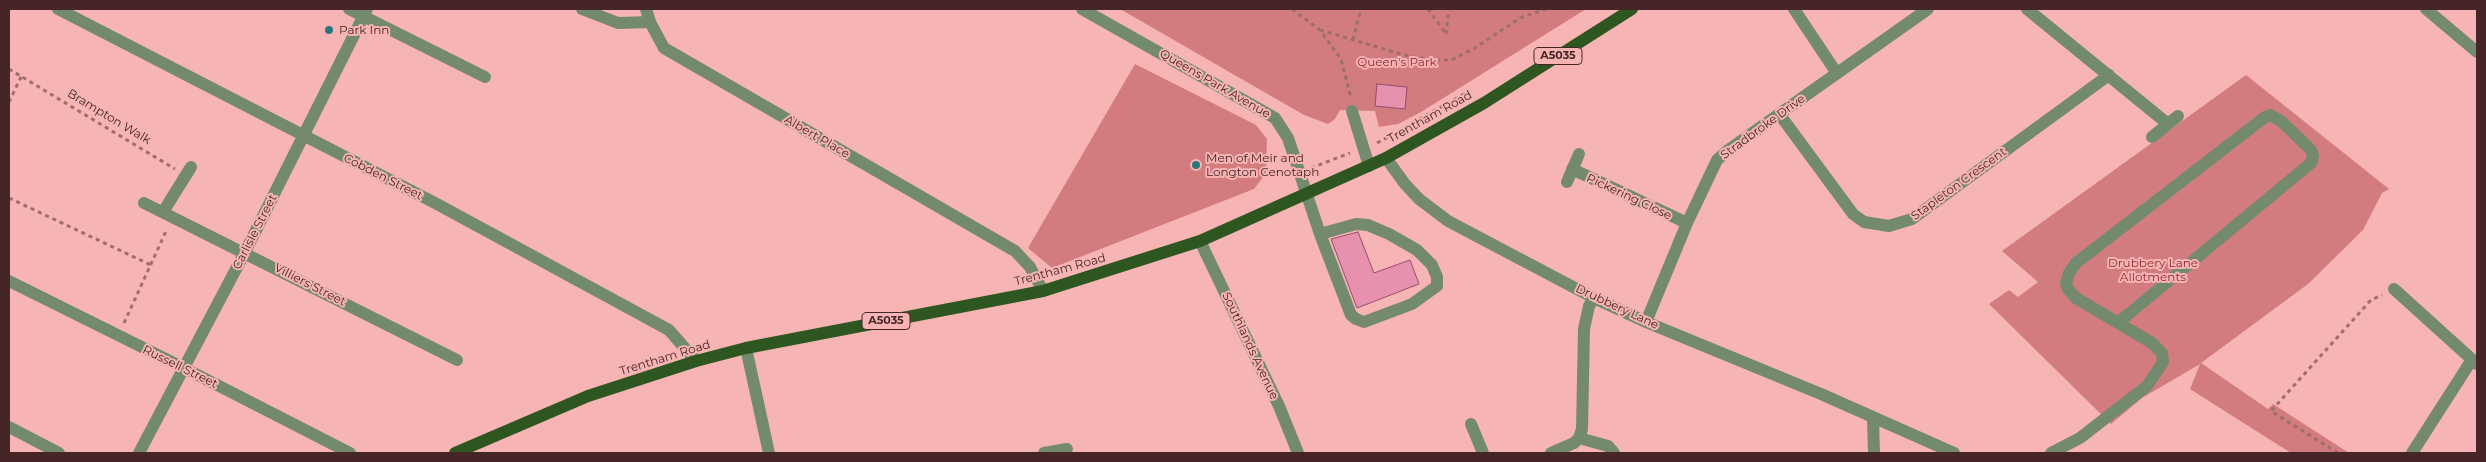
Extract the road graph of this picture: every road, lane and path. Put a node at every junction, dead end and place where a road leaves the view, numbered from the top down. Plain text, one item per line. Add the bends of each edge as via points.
1 (58, 9) edge
2 (349, 9) edge
3 (582, 9) edge
4 (646, 9) edge
5 (1082, 9) edge
6 (1292, 9) edge
7 (1361, 9) edge
8 (1428, 9) edge
9 (1449, 9) edge
10 (1546, 9) edge
11 (1632, 9) edge
12 (1794, 9) edge
13 (1928, 9) edge
14 (2028, 9) edge
15 (2426, 9) edge
16 (365, 12) edge
17 (650, 22) junction
18 (1320, 30) junction
19 (1353, 40) junction
20 (2477, 52) edge
21 (9, 68) edge
22 (1836, 72) junction
23 (22, 75) junction
24 (2109, 75) junction
25 (485, 77) dead end
26 (1464, 94) dead end
27 (9, 102) edge
28 (1352, 111) joint
29 (1780, 115) junction
30 (303, 136) junction
31 (2152, 136) dead end
32 (1372, 146) dead end
33 (1354, 151) dead end
34 (1579, 154) dead end
35 (1386, 158) junction
36 (1316, 166) dead end
37 (1369, 166) junction
38 (1572, 169) junction
39 (188, 171) joint
40 (1567, 182) dead end
41 (1307, 195) junction
42 (9, 198) edge
43 (144, 203) dead end
44 (168, 215) junction
45 (1687, 223) junction
46 (1320, 234) junction
47 (1200, 241) junction
48 (246, 252) junction
49 (150, 265) junction
50 (9, 282) edge
51 (2394, 290) joint
52 (1043, 291) junction
53 (1594, 298) junction
54 (1646, 322) junction
55 (2119, 322) junction
56 (118, 337) junction
57 (746, 348) junction
58 (457, 360) dead end
59 (696, 362) junction
60 (2474, 362) edge
61 (184, 368) junction
62 (1873, 418) junction
63 (1471, 424) dead end
64 (9, 427) edge
65 (1579, 438) junction
66 (1067, 449) dead end
67 (59, 453) edge
68 (139, 453) edge
69 (350, 453) edge
70 (455, 453) edge
71 (769, 453) edge
72 (1044, 453) edge
73 (1298, 453) edge
74 (1482, 453) edge
75 (1551, 453) edge
76 (1614, 453) edge
77 (1874, 453) edge
78 (1954, 453) edge
79 (2051, 453) edge
80 (2338, 453) edge
81 (2412, 453) edge

1 - 30 street, Cobden Street
2 - 16 street
3 - 17 street via 618,23
4 - 17 street, Albert Place
5 - 41 street, Queens Park Avenue via 1275,118 1288,138
6 - 18 path
7 - 19 path
8 - 9 path via 1446,34
10 - 19 path via 1520,18 1476,48 1451,60 1404,55
11 - 35 main road, Trentham Road / A5035 via 1484,103
12 - 22 street
13 - 22 street, Stradbroke Drive
14 - 24 street
15 - 20 street
16 - 25 street
16 - 30 street, Carlisle Street
17 - 52 street, Albert Place via 664,48 1015,251 1030,267
18 - 19 path
18 - 28 path via 1341,59 1351,90
21 - 23 path, Brampton Walk
22 - 29 street, Stradbroke Drive
23 - 27 path
23 - 39 path, Brampton Walk
24 - 29 street, Stapleton Crescent via 1912,219 1889,226 1864,222 1853,214
24 - 31 street via 2173,120
26 - 32 path, Trentham Road
28 - 37 street
29 - 45 street, Stradbroke Drive via 1717,160
30 - 48 street, Carlisle Street
30 - 59 street, Cobden Street via 437,204 669,330
33 - 36 path
34 - 38 street, Pickering Close
35 - 37 main road, Trentham Road / A5035
35 - 53 street, Drubbery Lane via 1414,194 1448,220
37 - 41 main road, Trentham Road / A5035
38 - 40 street, Pickering Close
38 - 45 street, Pickering Close
39 - 44 street via 172,196
41 - 46 street, Queens Park Avenue
41 - 47 main road, Trentham Road / A5035
42 - 49 path
43 - 44 street, Villiers Street
44 - 48 street, Villiers Street
44 - 49 path
45 - 54 street, Stradbroke Drive
46 - 46 street, Queens Park Avenue via 1349,224 1375,228 1416,250 1432,265 1437,286 1412,304 1364,322 1356,319 1351,315
47 - 52 main road, Trentham Road / A5035
47 - 73 street, Southlands Avenue
48 - 58 street, Villiers Street
48 - 61 street, Carlisle Street
49 - 56 path
50 - 56 street, Russell Street
51 - 60 street
51 - 80 path via 2372,300 2271,411
52 - 57 main road, Trentham Road / A5035
53 - 54 street, Drubbery Lane
53 - 65 street via 1584,329 1582,428
54 - 62 street, Drubbery Lane
55 - 55 street via 2068,290 2069,272 2076,263 2265,117 2270,115 2281,121 2311,150 2311,164
55 - 79 street via 2162,353 2161,367 2147,386 2080,438
56 - 61 street, Russell Street
57 - 59 main road, Trentham Road / A5035
57 - 71 street
59 - 70 main road, Trentham Road / A5035 via 588,396
60 - 81 street
61 - 68 street, Carlisle Street
61 - 69 street, Russell Street
62 - 77 street
62 - 78 street, Drubbery Lane
63 - 74 street
64 - 67 street
65 - 75 street
65 - 76 street via 1608,446
66 - 72 street

